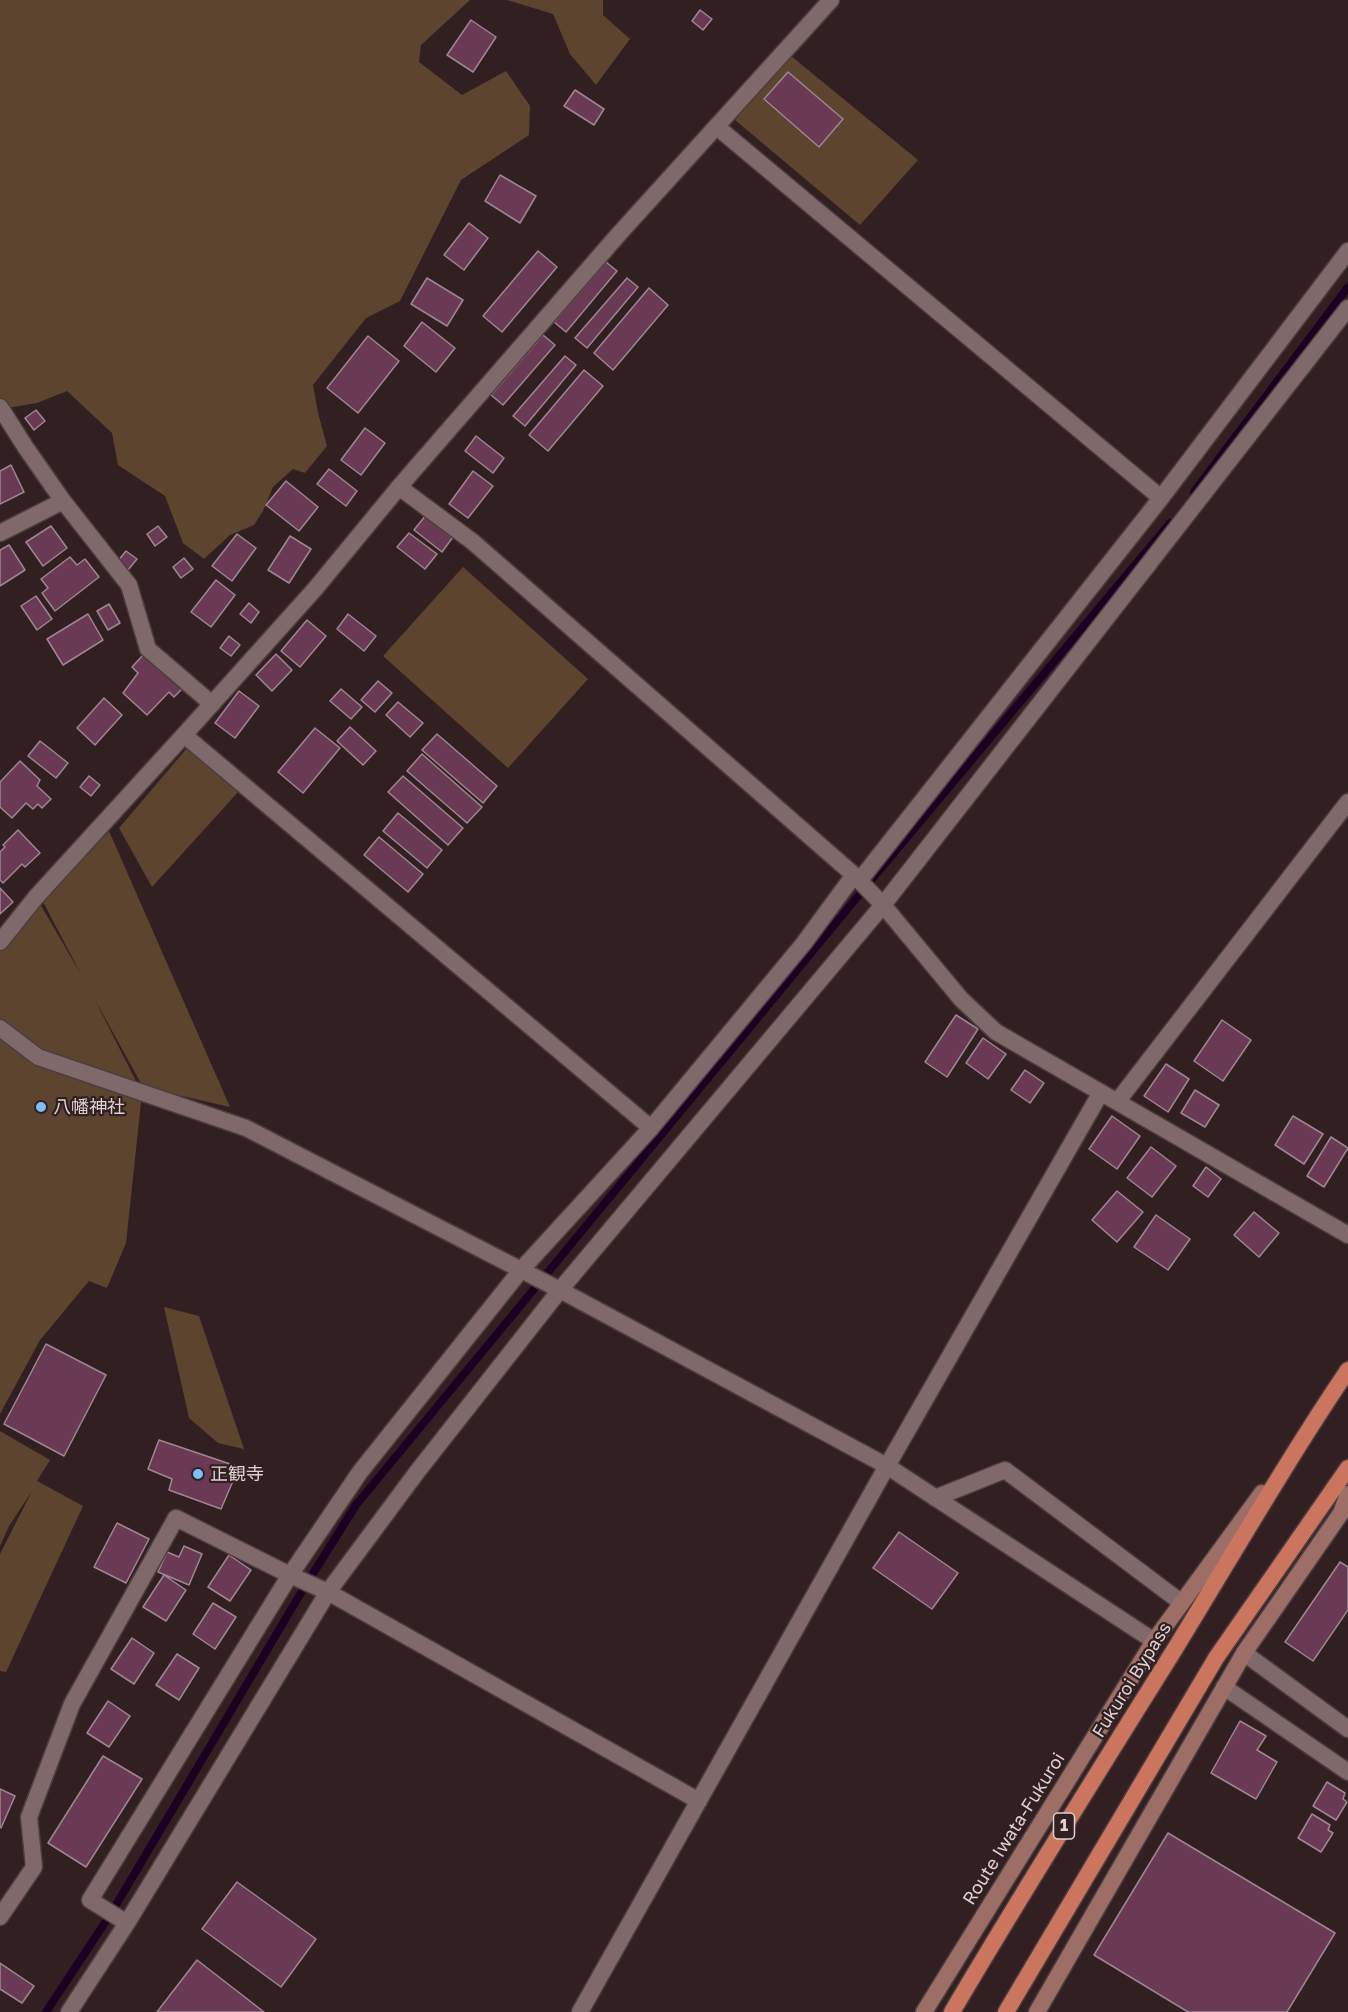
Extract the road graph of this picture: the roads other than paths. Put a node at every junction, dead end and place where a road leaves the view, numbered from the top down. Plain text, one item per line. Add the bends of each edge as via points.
1 (831, 0) edge
2 (717, 127) junction
3 (1348, 250) edge
4 (1348, 308) edge
5 (0, 407) edge
6 (399, 487) junction
7 (1161, 498) junction
8 (63, 501) junction
9 (0, 533) edge
10 (212, 704) junction
11 (184, 735) junction
12 (1348, 802) edge
13 (857, 877) junction
14 (883, 905) junction
15 (0, 942) edge
16 (0, 1028) edge
17 (1100, 1094) junction
18 (1117, 1102) junction
19 (651, 1128) junction
20 (1348, 1235) edge
21 (524, 1272) junction
22 (554, 1287) junction
23 (1348, 1370) edge
24 (1305, 1433) junction
25 (887, 1466) junction
26 (1348, 1468) edge
27 (1348, 1494) edge
28 (935, 1498) junction
29 (293, 1577) junction
30 (324, 1590) junction
31 (1182, 1603) junction
32 (1154, 1641) junction
33 (1244, 1653) junction
34 (1224, 1687) junction
35 (1348, 1729) edge
36 (1348, 1772) edge
37 (699, 1801) junction
38 (0, 1917) edge
39 (123, 1920) junction
40 (69, 2012) edge
41 (580, 2012) edge
42 (924, 2012) edge
43 (952, 2012) edge
44 (1006, 2012) edge
45 (1037, 2012) edge

1 - 2 street
2 - 6 street
2 - 7 street
3 - 7 street
4 - 14 street
5 - 8 street
6 - 10 street
6 - 13 street via 472,542
7 - 13 street
8 - 9 street
8 - 10 street via 129,585 148,649
10 - 11 street
11 - 15 street
11 - 19 street
12 - 18 street
13 - 14 street
13 - 19 street
14 - 17 street via 961,999 996,1032
14 - 22 street
16 - 21 street via 38,1058 246,1128
17 - 18 street
17 - 25 street
18 - 20 street
19 - 21 street
21 - 22 street
21 - 29 street via 360,1472
22 - 25 street
22 - 30 street
23 - 24 highway, Fukuroi Bypass / 1
24 - 31 main road, Route Iwata-Fukuroi
24 - 43 highway, Fukuroi Bypass / 1
25 - 28 street
25 - 37 street
26 - 44 highway via 1216,1658
27 - 33 main road via 1341,1513
28 - 31 street via 1005,1470
28 - 32 street
29 - 30 street
29 - 38 street via 176,1518 72,1704 29,1817 34,1868
29 - 39 street via 90,1900
30 - 37 street
30 - 39 street
31 - 32 main road, Route Iwata-Fukuroi
32 - 42 main road, Route Iwata-Fukuroi
33 - 34 main road
33 - 35 street
34 - 36 street
34 - 45 main road
37 - 41 street
39 - 40 street

